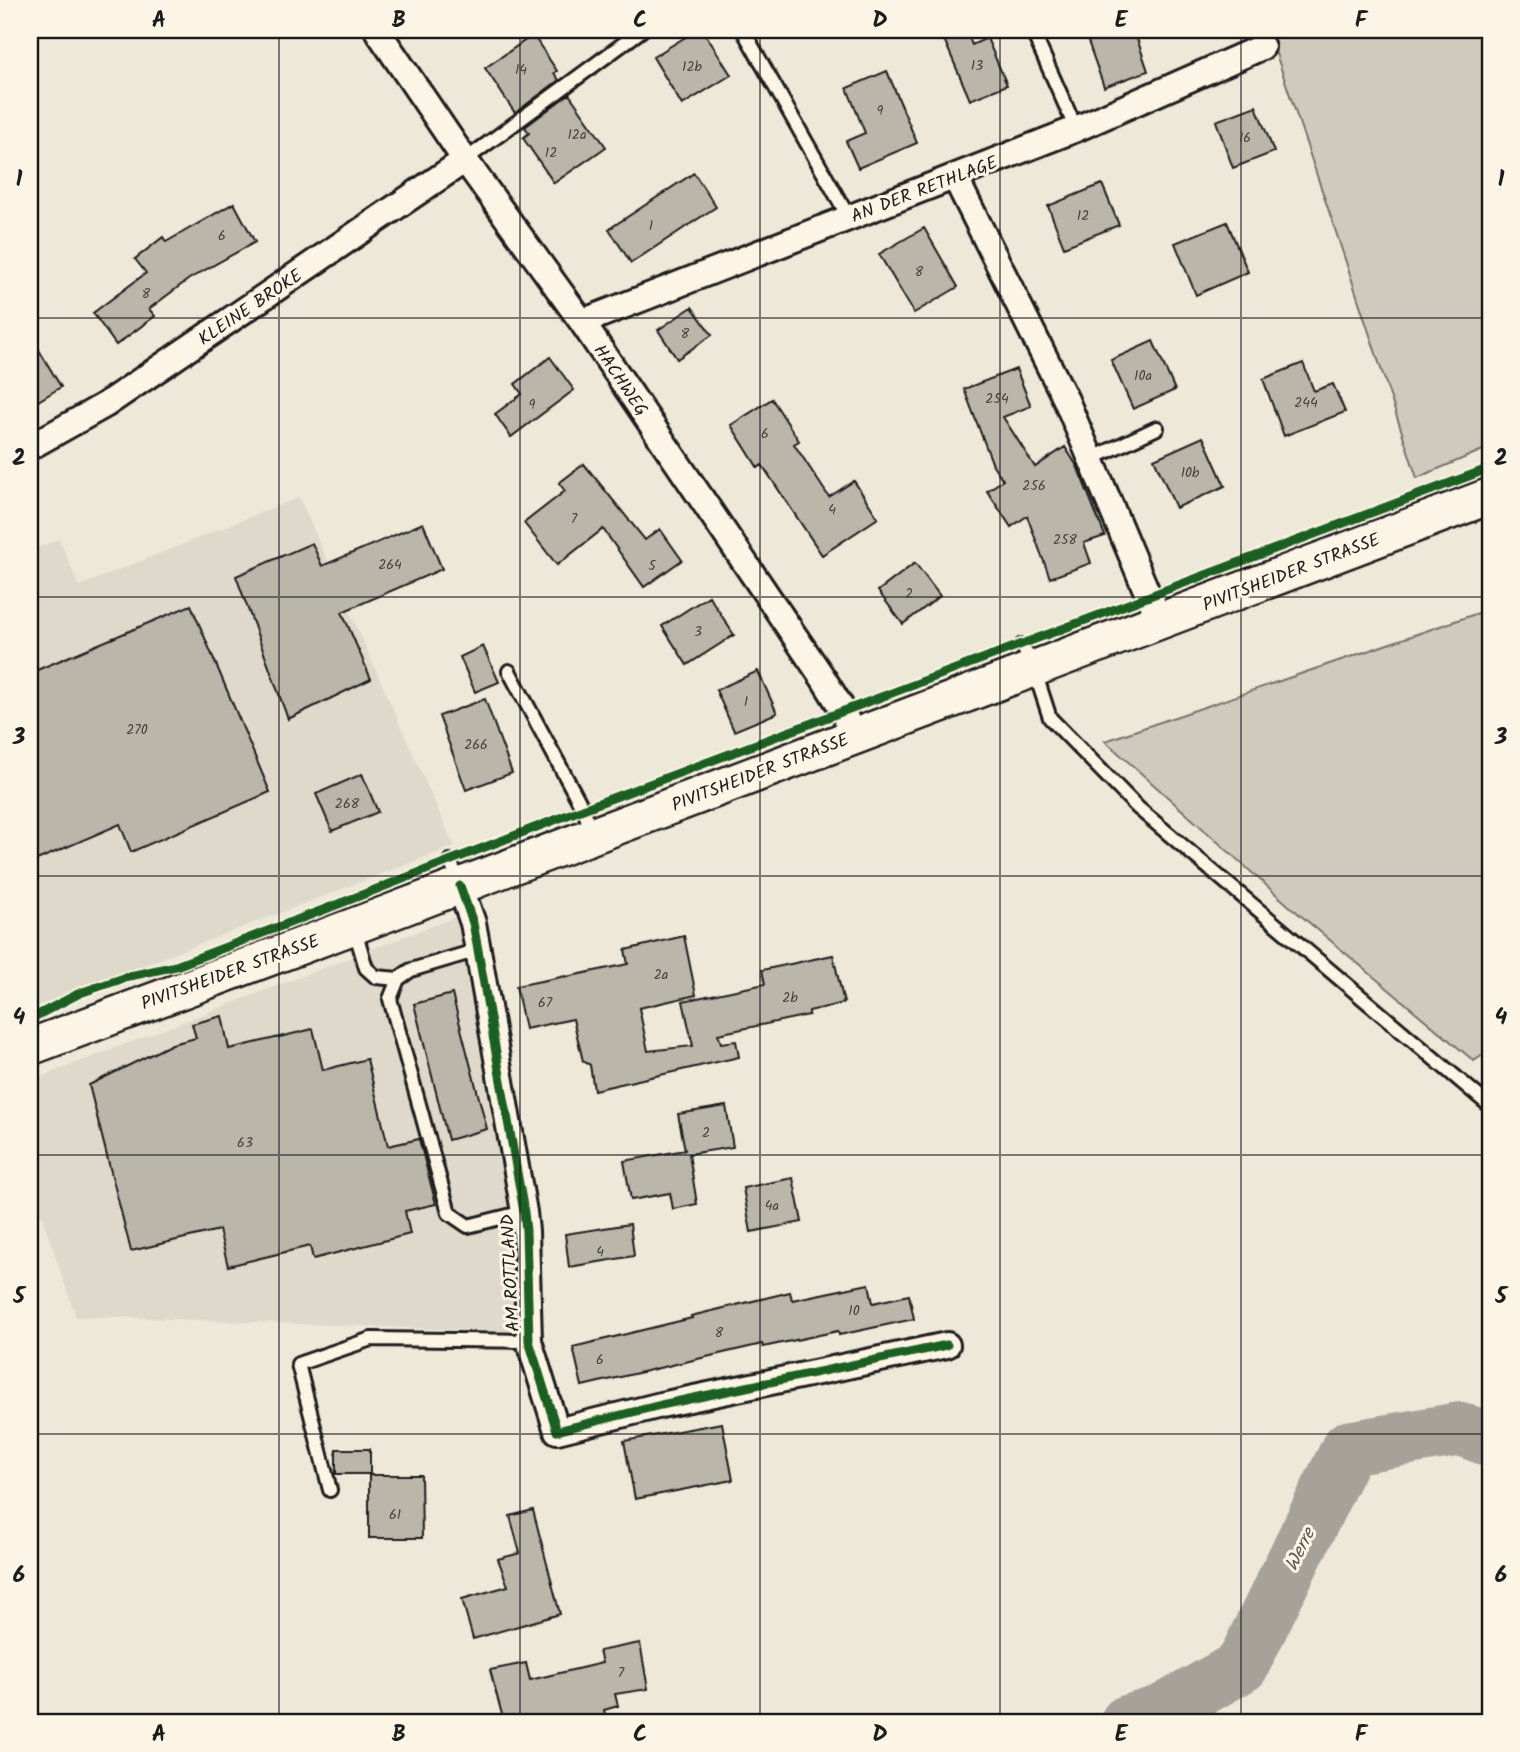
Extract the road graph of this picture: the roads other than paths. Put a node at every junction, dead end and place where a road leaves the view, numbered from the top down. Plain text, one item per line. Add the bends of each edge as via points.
1 (377, 30) edge
2 (642, 30) edge
3 (743, 30) edge
4 (1032, 30) edge
5 (1258, 39) edge
6 (1076, 130) junction
7 (465, 160) junction
8 (955, 177) junction
9 (849, 218) junction
10 (582, 322) junction
11 (1157, 428) dead end
12 (30, 447) edge
13 (1091, 459) junction
14 (1490, 496) edge
15 (1161, 621) junction
16 (1028, 657) junction
17 (509, 671) dead end
18 (852, 738) junction
19 (594, 835) junction
20 (455, 873) junction
21 (354, 926) junction
22 (478, 950) junction
23 (398, 979) junction
24 (30, 1047) edge
25 (1490, 1106) edge
26 (524, 1212) junction
27 (529, 1341) junction
28 (947, 1345) dead end
29 (330, 1490) dead end

1 - 7 street, HACHWEG
2 - 7 lane
3 - 9 lane
4 - 6 lane
5 - 6 street, AN DER RETHLAGE
6 - 8 street, AN DER RETHLAGE
7 - 10 street, HACHWEG
7 - 12 street, KLEINE BROKE via 104,405
8 - 9 street, AN DER RETHLAGE
8 - 13 street
9 - 10 street, AN DER RETHLAGE
10 - 18 street, HACHWEG via 823,678 844,712
11 - 13 lane
13 - 15 street
14 - 15 main road, PIVITSHEIDER STRASSE
15 - 16 main road, PIVITSHEIDER STRASSE
16 - 18 main road, PIVITSHEIDER STRASSE
16 - 25 lane via 1050,718 1138,808
17 - 19 lane
18 - 19 main road, PIVITSHEIDER STRASSE
19 - 20 main road, PIVITSHEIDER STRASSE
20 - 21 main road, PIVITSHEIDER STRASSE
20 - 22 street, AM ROTTLAND
21 - 23 lane via 366,968 376,978
21 - 24 main road, PIVITSHEIDER STRASSE
22 - 23 lane via 411,970
22 - 26 street, AM ROTTLAND
23 - 26 lane via 390,999 449,1213 468,1226
26 - 27 street, AM ROTTLAND
27 - 28 street, AM ROTTLAND via 557,1431
27 - 29 lane via 372,1339 298,1364

